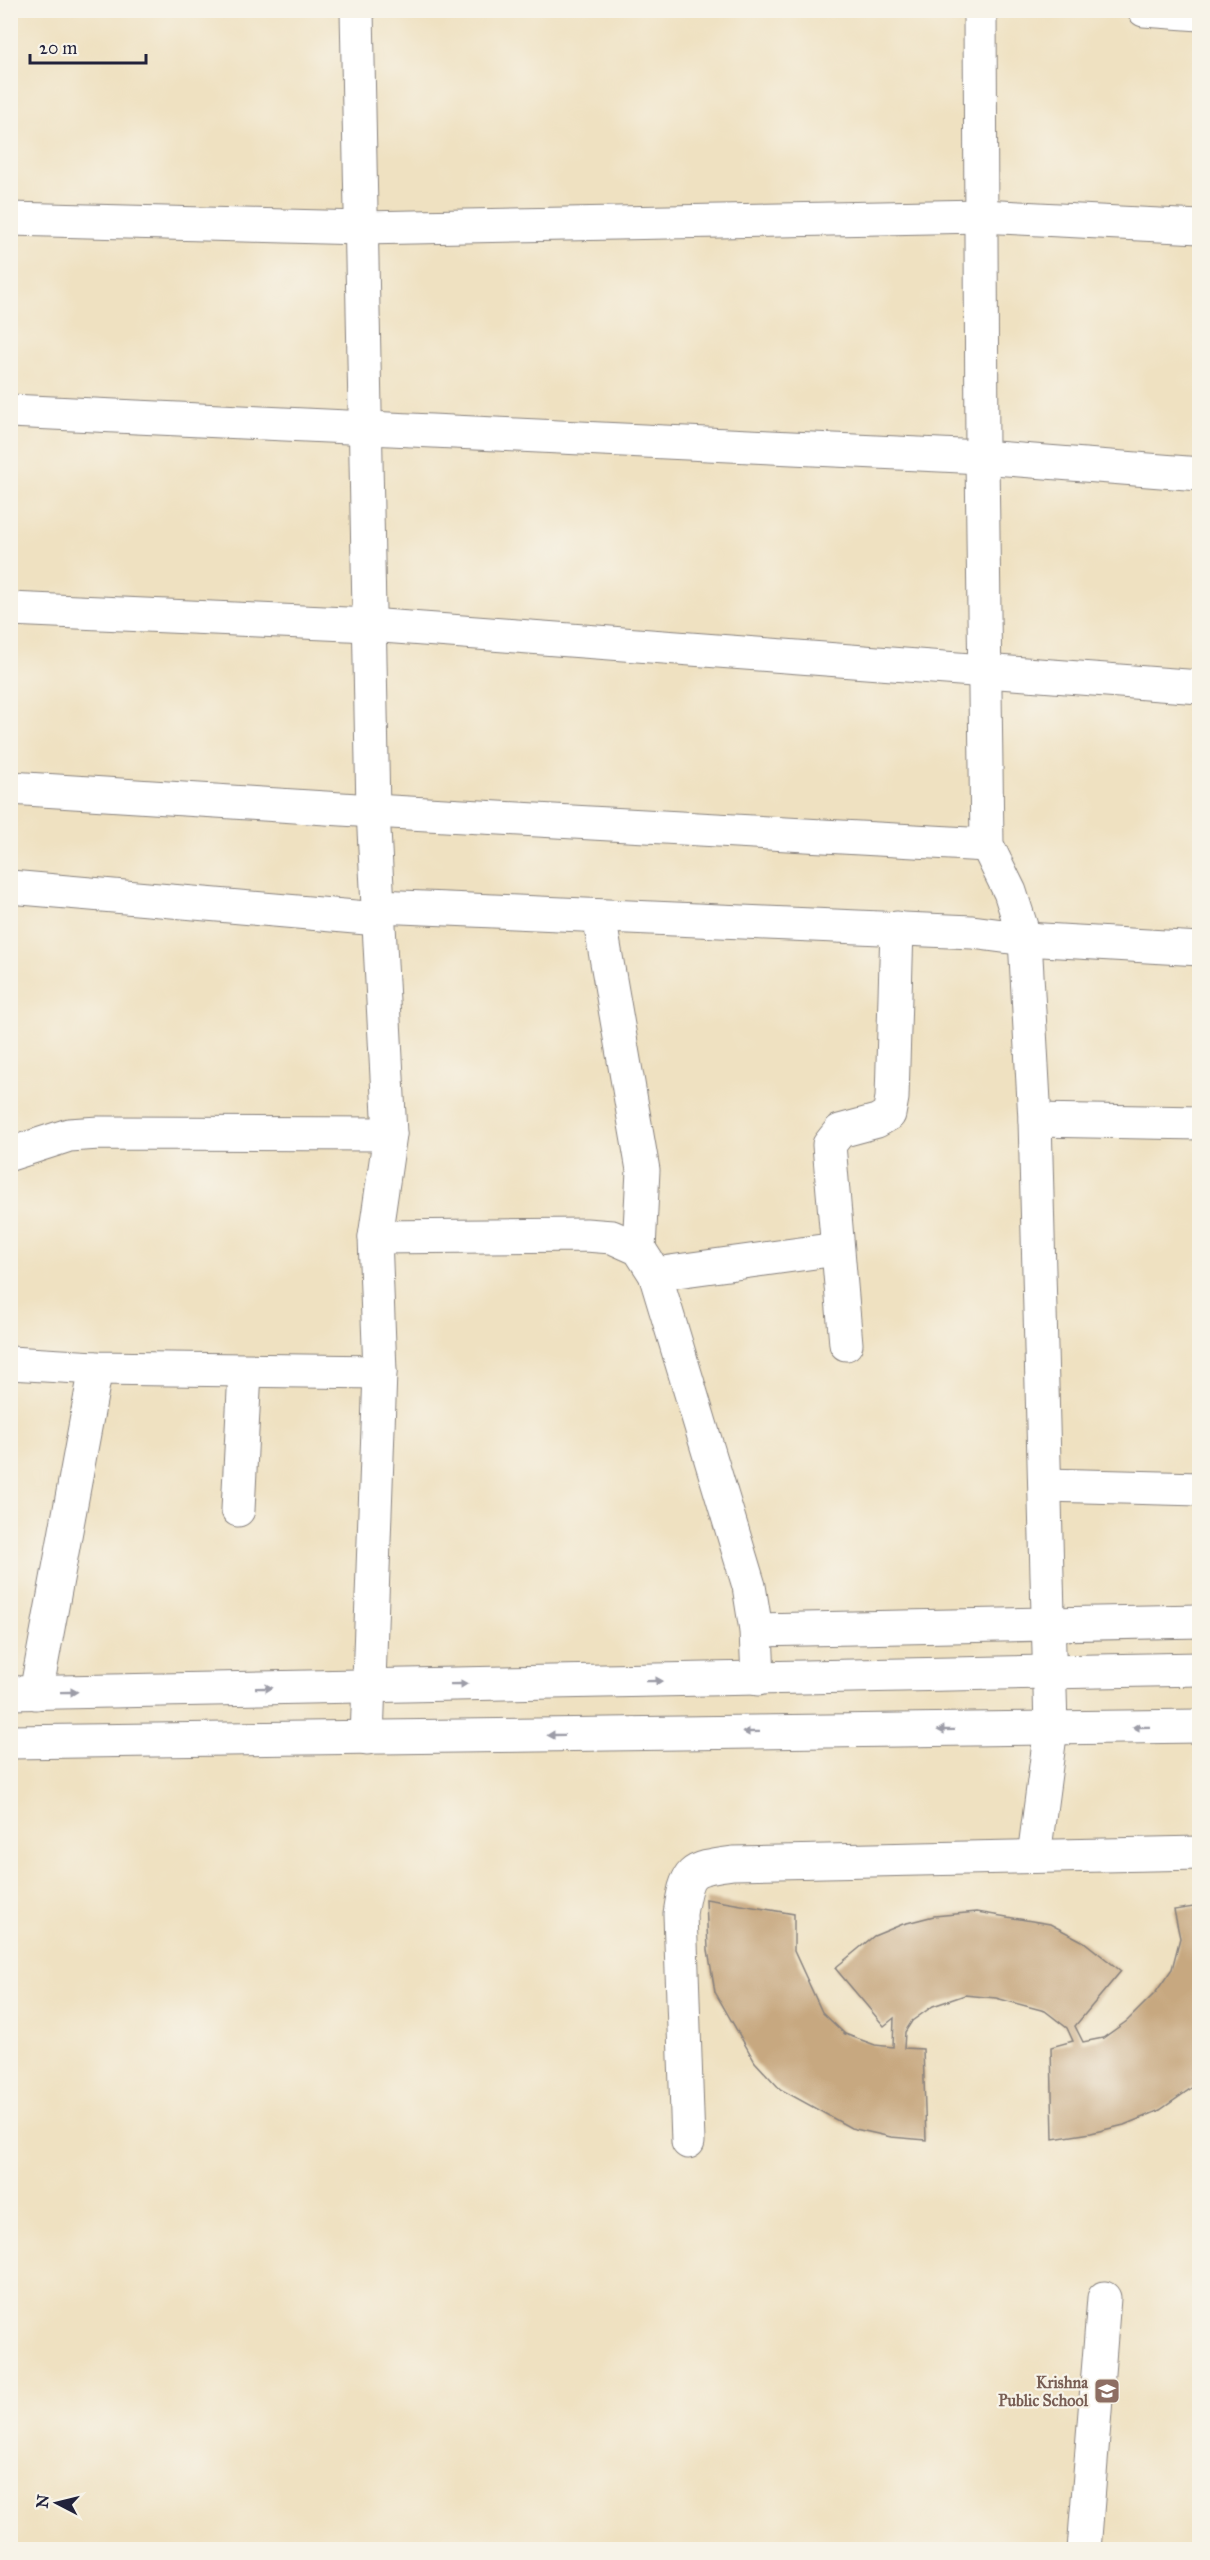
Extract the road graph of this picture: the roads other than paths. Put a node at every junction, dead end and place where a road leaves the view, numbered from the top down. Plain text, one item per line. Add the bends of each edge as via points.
1 (357, 10) edge
2 (980, 10) edge
3 (1144, 10) edge
4 (1200, 14) edge
5 (981, 216) junction
6 (10, 219) edge
7 (1200, 227) edge
8 (362, 228) junction
9 (10, 411) edge
10 (367, 426) junction
11 (982, 457) junction
12 (1200, 474) edge
13 (10, 609) edge
14 (369, 625) junction
15 (984, 671) junction
16 (1200, 687) edge
17 (10, 788) edge
18 (373, 811) junction
19 (987, 845) junction
20 (10, 886) edge
21 (378, 913) junction
22 (599, 916) junction
23 (897, 928) junction
24 (1025, 939) junction
25 (1200, 949) edge
26 (1035, 1120) junction
27 (1200, 1123) edge
28 (390, 1134) junction
29 (10, 1154) edge
30 (375, 1238) junction
31 (837, 1250) junction
32 (647, 1261) junction
33 (846, 1344) dead end
34 (10, 1363) edge
35 (96, 1368) junction
36 (245, 1371) junction
37 (380, 1372) junction
38 (1046, 1485) junction
39 (1200, 1489) edge
40 (238, 1509) dead end
41 (1200, 1621) edge
42 (1049, 1623) junction
43 (756, 1630) junction
44 (1200, 1669) edge
45 (1050, 1671) junction
46 (758, 1679) junction
47 (369, 1685) junction
48 (23, 1693) edge
49 (1200, 1726) edge
50 (1051, 1728) junction
51 (368, 1738) junction
52 (10, 1742) edge
53 (1200, 1853) edge
54 (1034, 1856) junction
55 (688, 2142) dead end
56 (1104, 2298) dead end
57 (1084, 2550) edge

1 - 8 street
2 - 5 street
3 - 4 street
5 - 7 street
5 - 8 street
5 - 11 street
6 - 8 street
8 - 10 street
9 - 10 street
10 - 11 street
10 - 14 street
11 - 12 street
11 - 15 street
13 - 14 street
14 - 15 street
14 - 18 street
15 - 16 street
15 - 19 street
17 - 18 street
18 - 19 street
18 - 21 street
19 - 24 street via 1010,892
20 - 21 street
21 - 22 street
21 - 28 street
22 - 23 street
22 - 32 street via 643,1170
23 - 24 street
23 - 31 street via 889,1114 840,1131 829,1145
24 - 25 street
24 - 26 street
26 - 27 street
26 - 38 street
28 - 29 street via 69,1134
28 - 30 street
30 - 32 street via 612,1237
30 - 37 street
31 - 32 street
31 - 33 street
32 - 43 street via 749,1586
34 - 35 street
35 - 36 street
35 - 48 street
36 - 37 street
36 - 40 street
37 - 47 street
38 - 39 street
38 - 42 street
41 - 42 street
42 - 43 street
42 - 45 street
43 - 46 street
44 - 45 street
45 - 46 street
45 - 50 street
47 -> 46 street
48 -> 47 street
47 - 51 street
49 -> 50 street
50 -> 51 street
50 - 54 street
51 - 52 street
53 - 54 street
54 - 55 street via 701,1867 685,1882 680,1914
56 - 57 street

